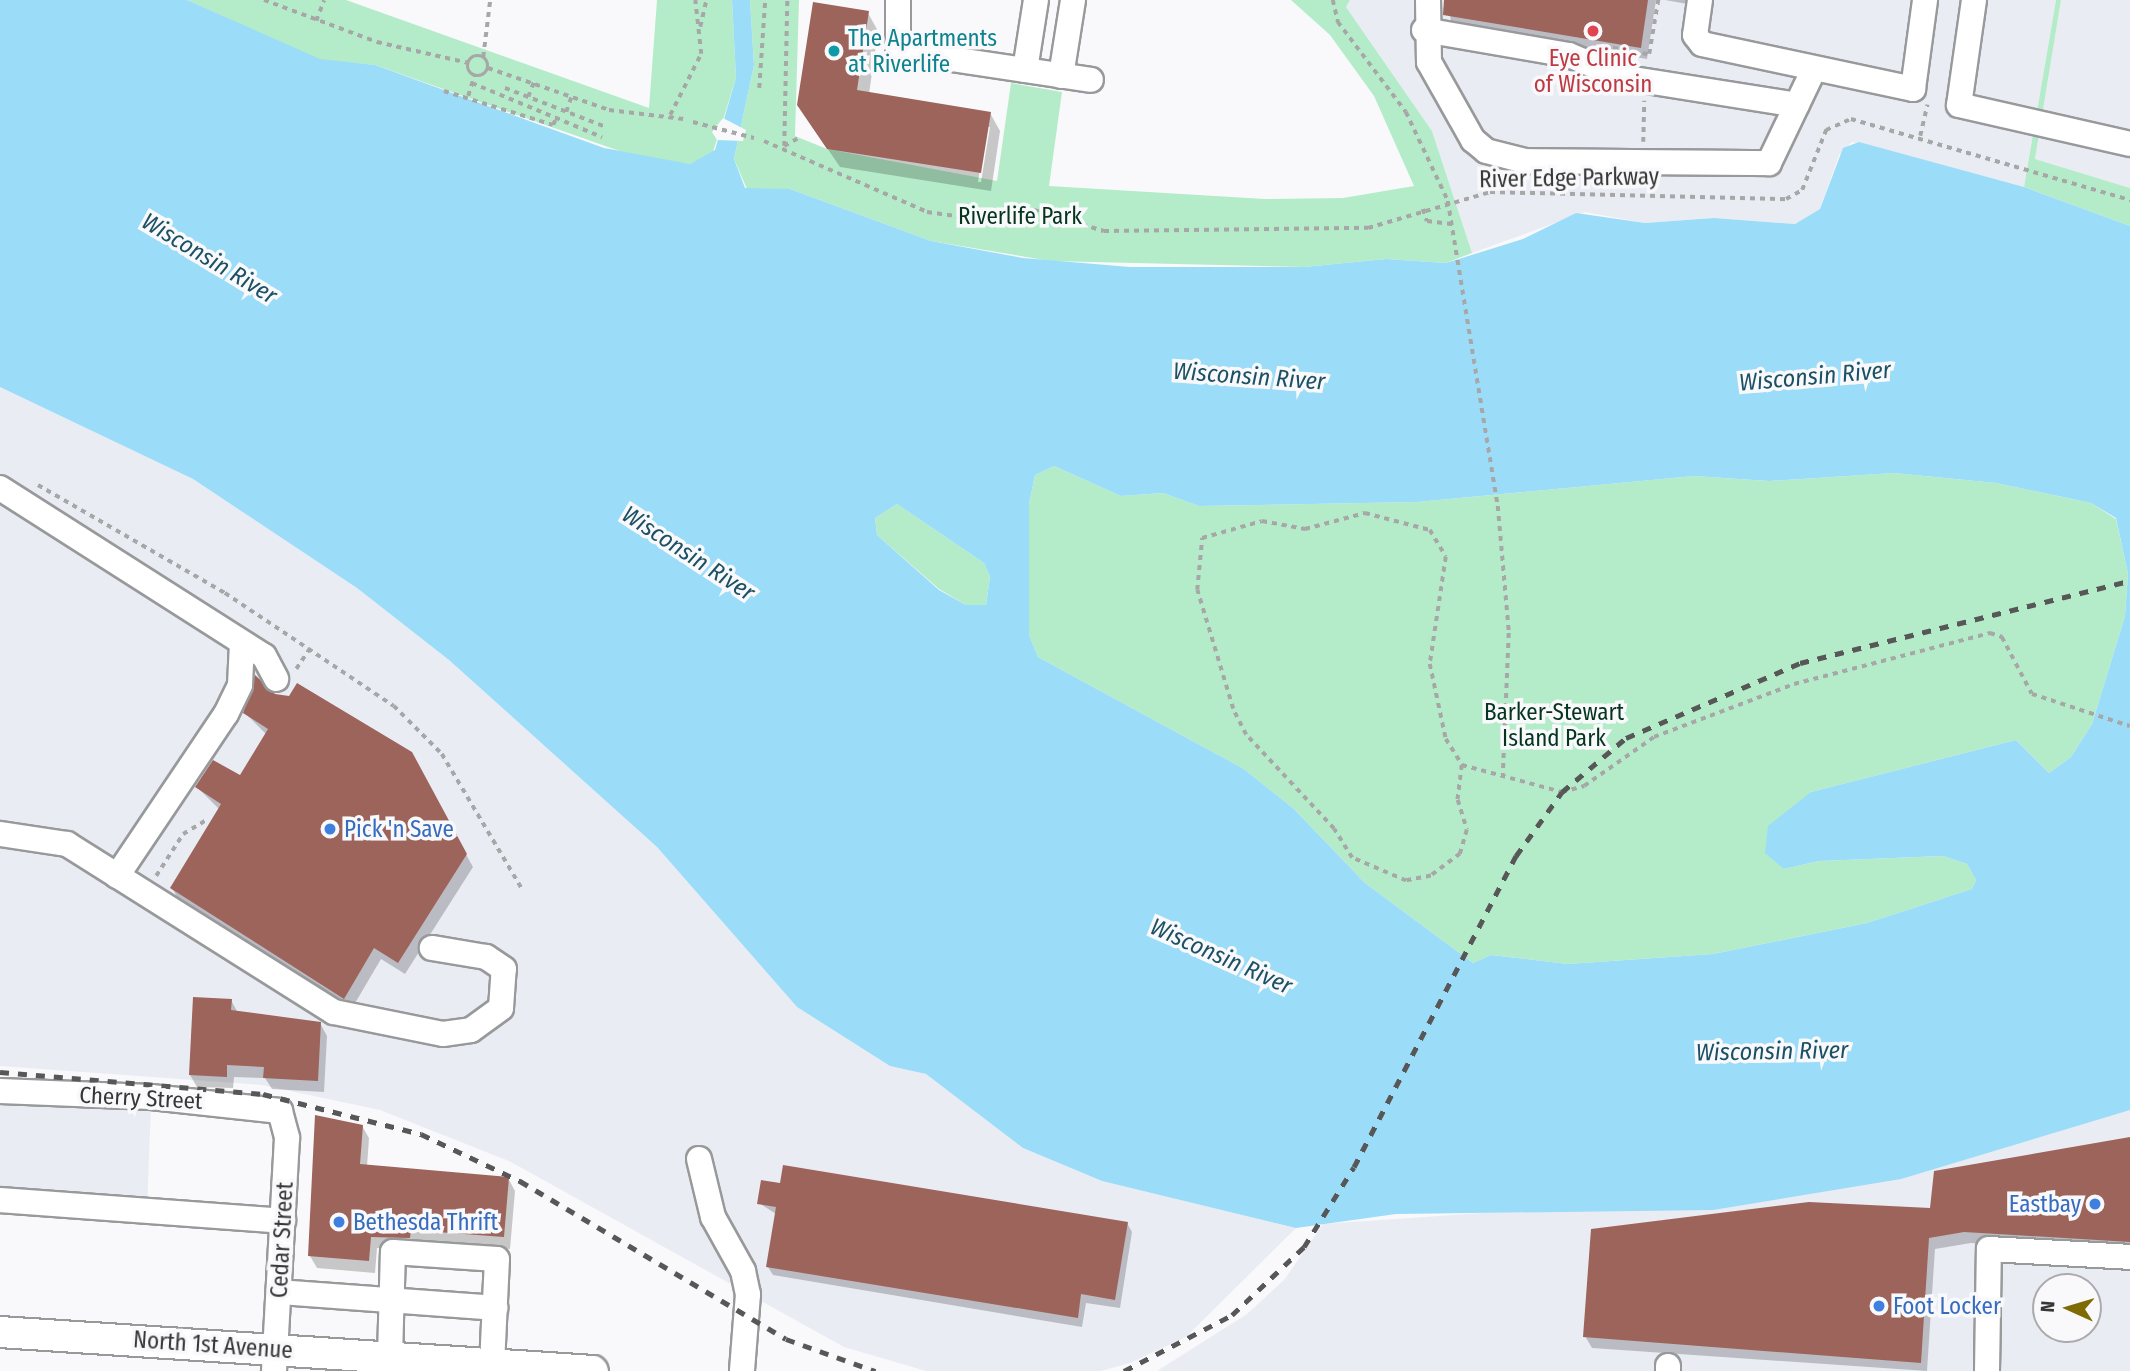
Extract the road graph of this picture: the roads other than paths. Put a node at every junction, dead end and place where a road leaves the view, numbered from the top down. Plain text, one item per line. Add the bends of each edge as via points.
1 (898, 0) edge
2 (1036, 0) edge
3 (1073, 0) edge
4 (1428, 0) edge
5 (1700, 0) edge
6 (1925, 0) edge
7 (1975, 0) edge
8 (1424, 30) junction
9 (1814, 69) junction
10 (1025, 70) junction
11 (1061, 76) junction
12 (1091, 80) dead end
13 (1797, 105) junction
14 (2130, 144) edge
15 (0, 488) edge
16 (242, 643) junction
17 (285, 679) road end
18 (0, 834) edge
19 (117, 876) junction
20 (432, 948) dead end
21 (0, 1091) edge
22 (280, 1111) joint
23 (699, 1159) dead end
24 (0, 1200) edge
25 (283, 1221) junction
26 (2130, 1256) edge
27 (279, 1292) junction
28 (391, 1301) junction
29 (495, 1308) junction
30 (0, 1332) edge
31 (390, 1357) junction
32 (275, 1360) edge
33 (492, 1364) junction
34 (593, 1371) edge
35 (742, 1371) edge
36 (1987, 1371) edge

1 - 10 street via 898,51
2 - 10 street
3 - 11 street
4 - 8 street
5 - 9 street via 1695,35 1702,44
6 - 9 street via 1913,89
7 - 14 street via 1959,105
8 - 13 street via 1569,55 1621,77
8 - 13 street via 1429,62 1472,140 1486,151 1525,161 1769,163
9 - 13 street
10 - 11 street
11 - 12 street
15 - 16 street
16 - 17 street
16 - 19 street via 240,685 226,714
18 - 19 street via 67,844
19 - 20 street via 334,1012 443,1034 471,1030 501,1008 504,969 486,957
21 - 22 street, Cherry Street via 151,1097
22 - 25 street, Cedar Street via 287,1138
23 - 35 street via 713,1217 743,1271 748,1294
24 - 25 street
25 - 27 street, Cedar Street
26 - 36 street via 1989,1249
27 - 28 street
27 - 32 street, Cedar Street
28 - 29 street
28 - 29 street via 393,1252 458,1256 497,1259
28 - 31 street
29 - 33 street
30 - 32 main road, North 1st Avenue
31 - 32 main road, North 1st Avenue
31 - 33 main road, North 1st Avenue
33 - 34 main road, North 1st Avenue

